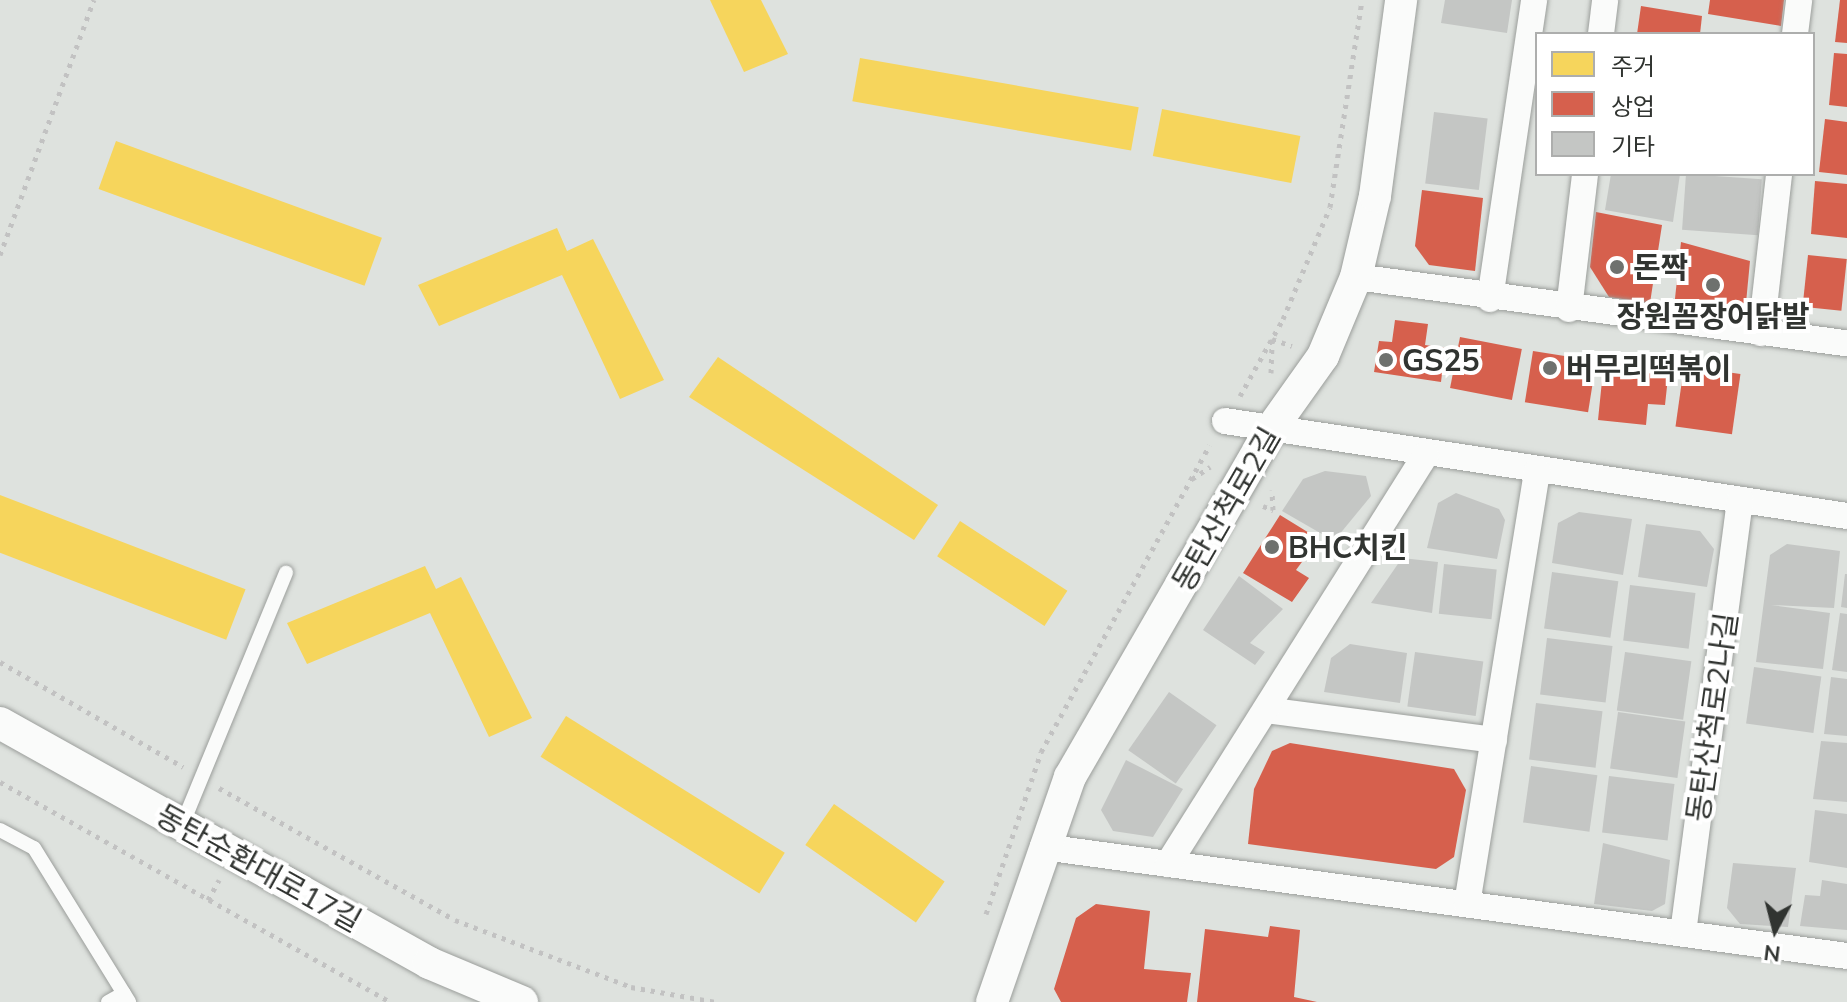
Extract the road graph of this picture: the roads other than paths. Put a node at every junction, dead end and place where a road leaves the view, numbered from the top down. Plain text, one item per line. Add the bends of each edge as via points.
1 (1401, 0) edge
2 (1534, 0) edge
3 (1605, 0) edge
4 (1799, 0) edge
5 (1601, 32) edge
6 (1795, 32) edge
7 (1585, 176) edge
8 (1779, 176) edge
9 (1356, 277) junction
10 (1490, 299) junction
11 (1569, 309) junction
12 (1761, 333) junction
13 (1847, 343) edge
14 (1225, 421) road end
15 (1269, 432) junction
16 (1426, 455) junction
17 (1537, 471) junction
18 (1740, 500) junction
19 (1847, 516) edge
20 (286, 573) dead end
21 (1266, 710) junction
22 (0, 723) edge
23 (1494, 740) junction
24 (182, 826) junction
25 (0, 830) edge
26 (1043, 847) junction
27 (1168, 864) junction
28 (1467, 904) junction
29 (1683, 933) junction
30 (1847, 956) edge
31 (127, 998) edge
32 (108, 1002) edge
33 (522, 1002) edge
34 (992, 1002) edge

1 - 9 street, 동탄산척로2길 via 1375,196
2 - 10 street
3 - 5 street
4 - 6 street
7 - 11 street
8 - 12 street
9 - 10 street
9 - 15 street, 동탄산척로2길 via 1323,356
10 - 11 street
11 - 12 street
12 - 13 street
14 - 15 street
15 - 16 street
15 - 26 street, 동탄산척로2길 via 1070,777
16 - 17 street
16 - 21 street
17 - 18 street
17 - 23 street
18 - 19 street
18 - 29 street, 동탄산척로2나길
20 - 24 lane
21 - 23 street
21 - 27 street
22 - 24 street, 동탄순환대로17길
23 - 28 street
24 - 33 street, 동탄순환대로17길 via 429,963
25 - 31 lane via 34,848
26 - 27 street
26 - 34 street, 동탄산척로2길
27 - 28 street
28 - 29 street
29 - 30 street
31 - 32 lane

